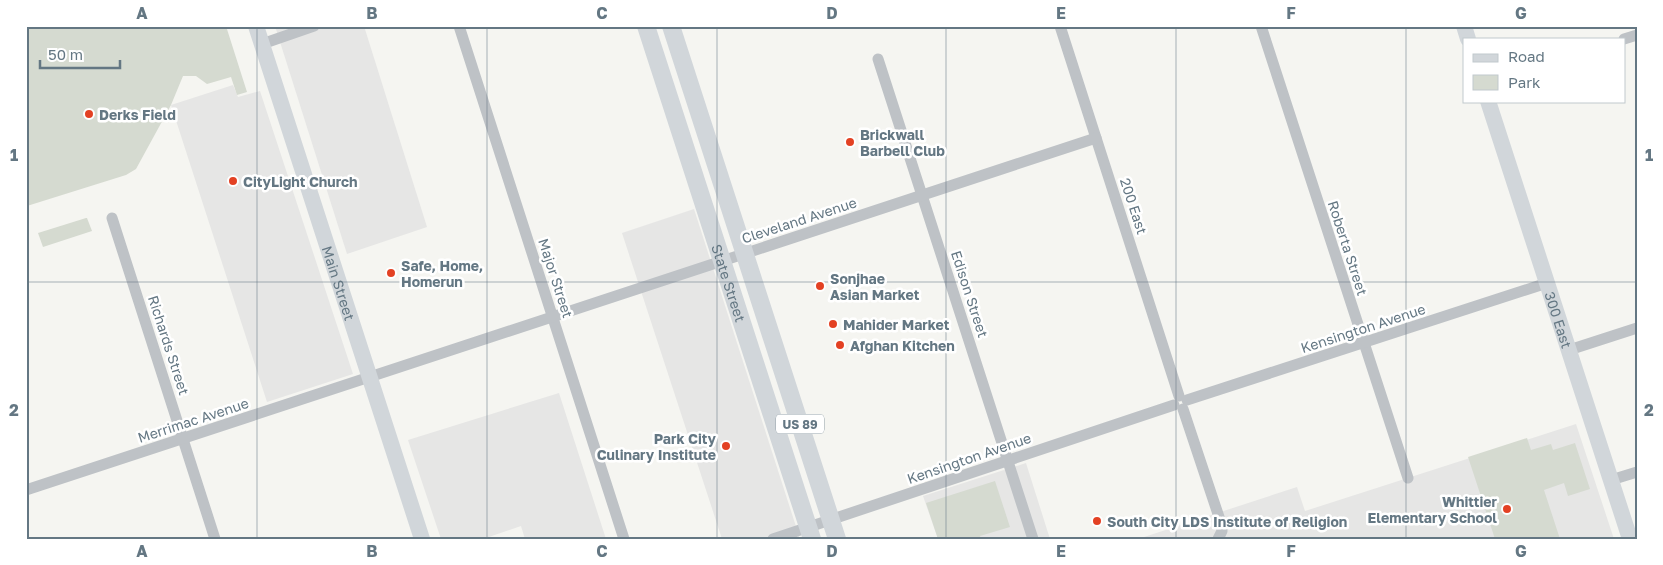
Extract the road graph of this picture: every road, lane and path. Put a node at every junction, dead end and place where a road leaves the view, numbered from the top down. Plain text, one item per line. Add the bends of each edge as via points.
1 (256, 26) edge
2 (314, 26) edge
3 (459, 26) edge
4 (646, 26) edge
5 (671, 26) edge
6 (1060, 26) edge
7 (1261, 26) edge
8 (1464, 26) edge
9 (1468, 38) edge
10 (262, 44) junction
11 (878, 59) dead end
12 (1488, 102) edge
13 (1096, 138) junction
14 (922, 195) junction
15 (112, 218) dead end
16 (744, 254) junction
17 (722, 262) junction
18 (1547, 283) junction
19 (553, 318) junction
20 (1637, 328) edge
21 (1364, 343) junction
22 (1569, 350) junction
23 (370, 378) junction
24 (1181, 403) junction
25 (183, 439) junction
26 (1008, 460) junction
27 (1637, 472) edge
28 (1408, 478) dead end
29 (1611, 480) junction
30 (26, 490) edge
31 (831, 520) junction
32 (811, 533) edge
33 (215, 539) edge
34 (422, 539) edge
35 (624, 539) edge
36 (773, 539) edge
37 (837, 539) edge
38 (1033, 539) edge
39 (1218, 539) edge
40 (1630, 539) edge

1 - 10 street, Main Street
2 - 10 street
3 - 19 street, Major Street
4 - 17 main road, State Street / US 89
5 - 16 main road, State Street / US 89
6 - 13 street, 200 East
7 - 21 street, Roberta Street
8 - 9 street
10 - 23 street, Main Street
11 - 14 street, Edison Street
12 - 18 street, 300 East
13 - 14 street, Cleveland Avenue
13 - 24 street, 200 East
14 - 16 street, Cleveland Avenue
14 - 26 street, Edison Street
15 - 25 street, Richards Street
16 - 17 street, Cleveland Avenue
16 - 31 main road, State Street / US 89
17 - 19 street, Cleveland Avenue
17 - 32 main road, State Street / US 89
18 - 21 street, Kensington Avenue
18 - 22 street, 300 East
19 - 23 street, Cleveland Avenue
19 - 35 street, Major Street
20 - 22 street
21 - 24 street, Kensington Avenue
21 - 28 street, Roberta Street
22 - 29 street, 300 East
23 - 25 street, Merrimac Avenue
23 - 34 street, Main Street
24 - 26 street, Kensington Avenue
24 - 39 street, 200 East via 1220,520 1222,531
25 - 30 street, Merrimac Avenue
25 - 33 street, Richards Street
26 - 31 street, Kensington Avenue
26 - 38 street, Edison Street
27 - 29 street
29 - 40 street, 300 East
31 - 32 street, Kensington Avenue
31 - 37 main road, State Street / US 89
32 - 36 street, Kensington Avenue

